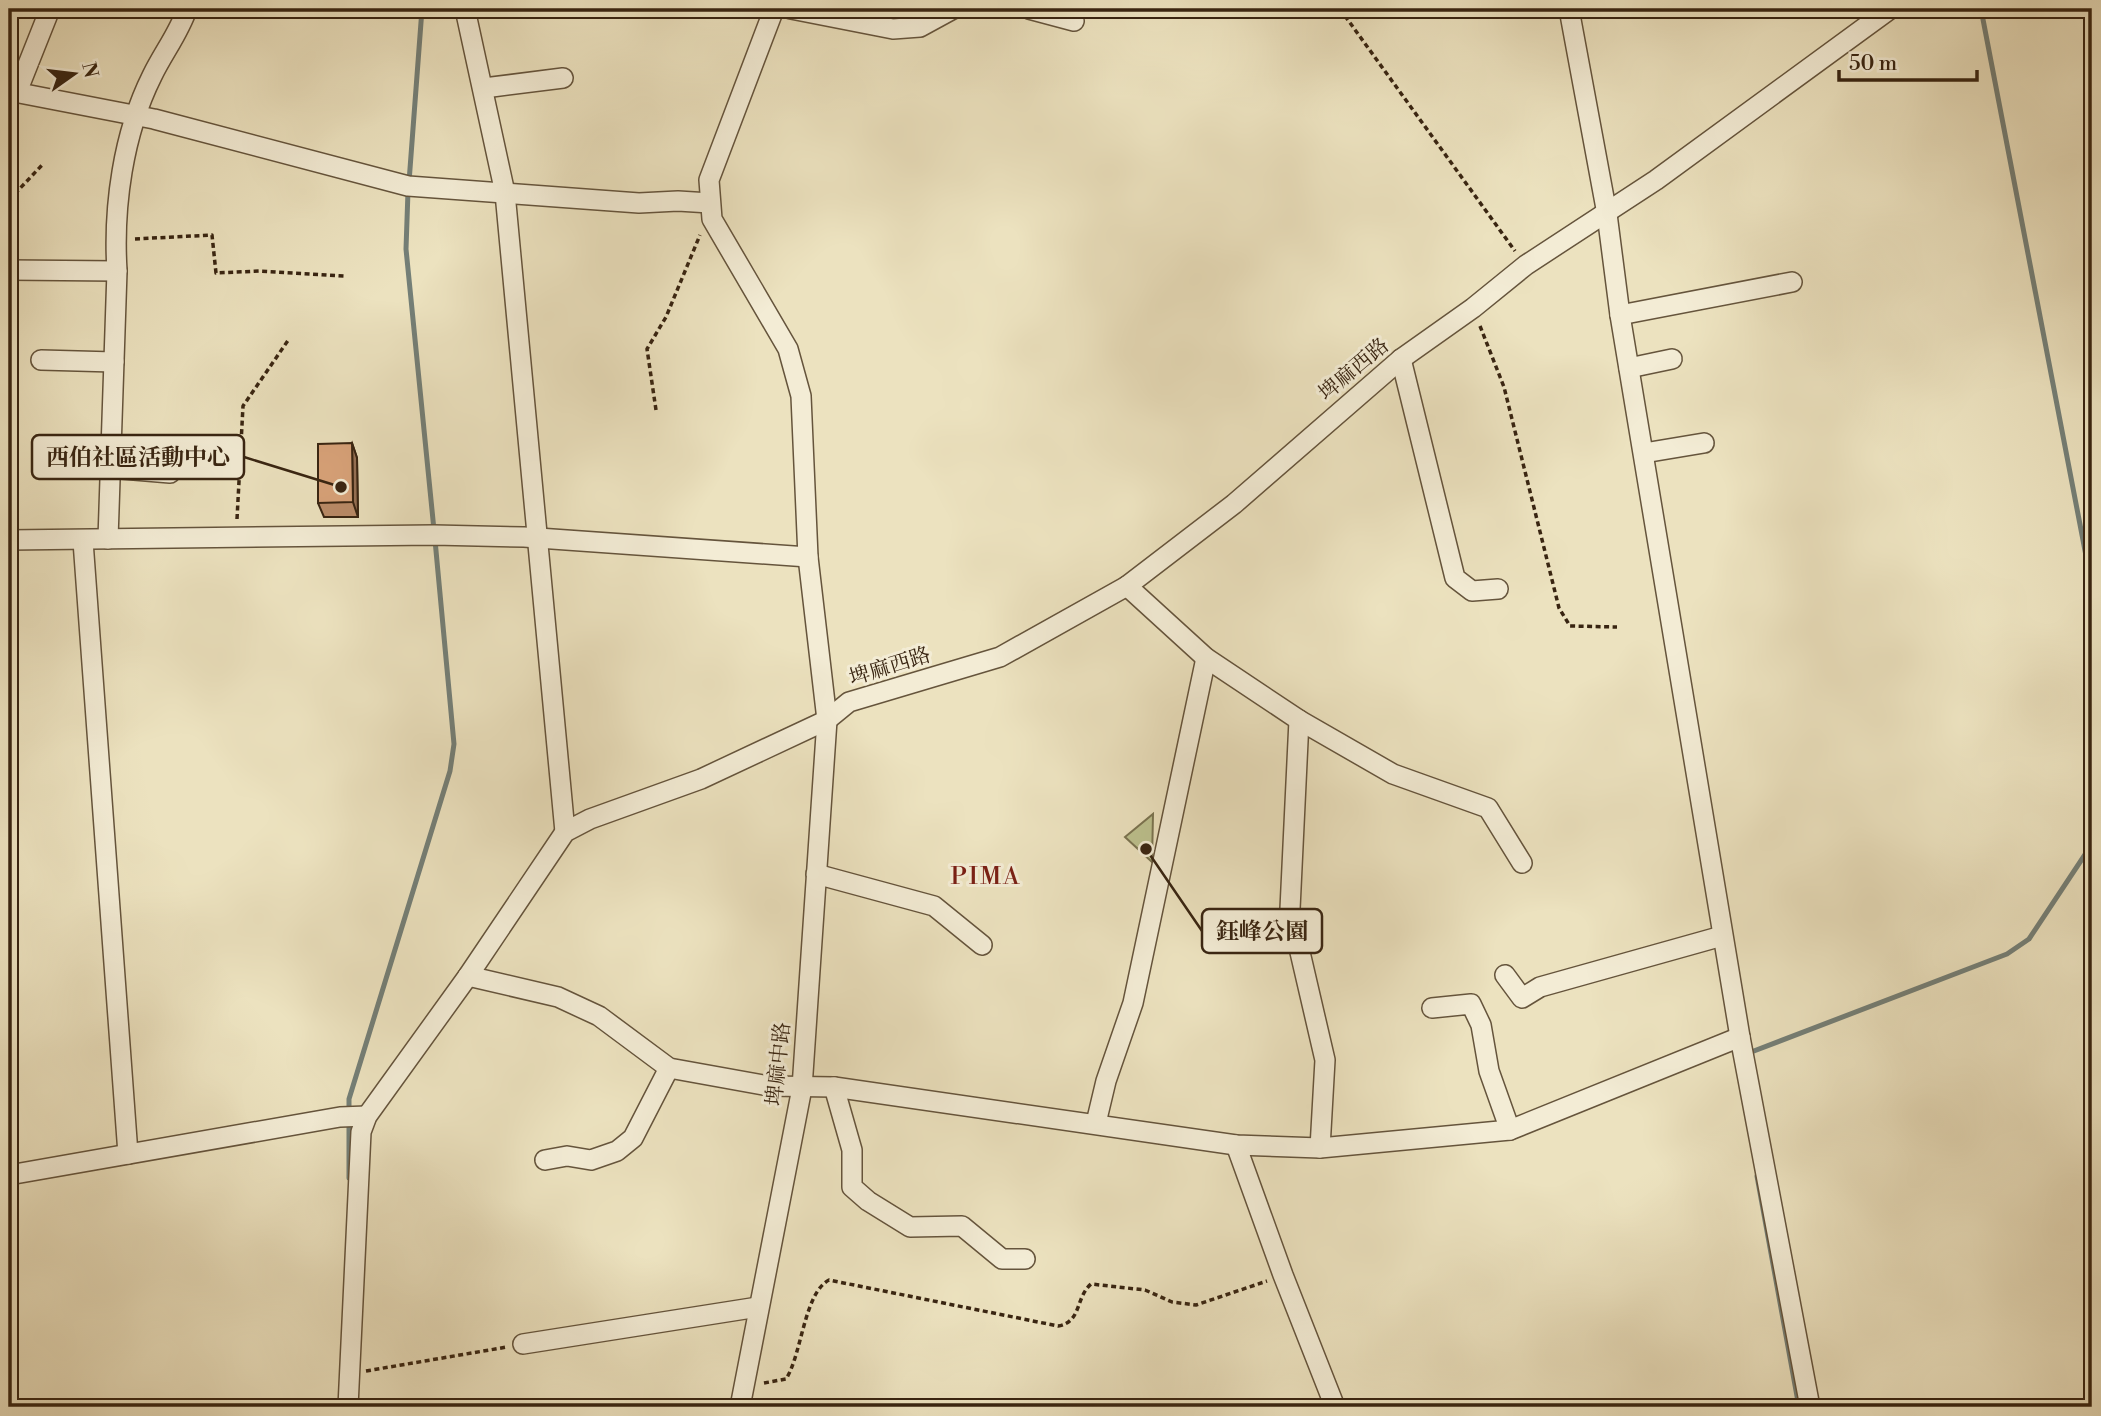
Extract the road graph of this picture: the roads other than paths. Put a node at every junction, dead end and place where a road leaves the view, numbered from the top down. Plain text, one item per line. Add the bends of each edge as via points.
1 (50, 9) edge
2 (187, 9) edge
3 (465, 9) edge
4 (774, 9) edge
5 (791, 9) edge
6 (953, 9) edge
7 (1029, 9) edge
8 (1569, 9) edge
9 (1891, 9) edge
10 (1074, 21) dead end
11 (563, 78) dead end
12 (484, 88) junction
13 (13, 91) edge
14 (137, 116) junction
15 (505, 193) junction
16 (711, 211) junction
17 (1607, 214) junction
18 (9, 270) edge
19 (117, 271) junction
20 (1792, 282) dead end
21 (1620, 315) junction
22 (1401, 359) junction
23 (1672, 359) dead end
24 (41, 360) dead end
25 (114, 362) junction
26 (1629, 368) junction
27 (1704, 443) dead end
28 (1644, 453) junction
29 (110, 468) junction
30 (170, 473) dead end
31 (108, 539) junction
32 (9, 540) edge
33 (538, 540) junction
34 (83, 541) junction
35 (808, 557) junction
36 (1127, 586) junction
37 (1498, 589) dead end
38 (1206, 658) junction
39 (827, 720) junction
40 (1299, 720) junction
41 (565, 832) junction
42 (1522, 863) dead end
43 (816, 874) junction
44 (1723, 936) junction
45 (982, 944) dead end
46 (1505, 975) dead end
47 (468, 976) junction
48 (1432, 1008) dead end
49 (1742, 1049) junction
50 (669, 1068) junction
51 (834, 1087) junction
52 (802, 1088) junction
53 (367, 1115) junction
54 (1096, 1123) junction
55 (1510, 1130) junction
56 (1236, 1145) junction
57 (1320, 1148) junction
58 (128, 1154) junction
59 (545, 1160) dead end
60 (9, 1175) edge
61 (1025, 1259) dead end
62 (758, 1307) junction
63 (523, 1344) road end
64 (348, 1407) edge
65 (740, 1407) edge
66 (1335, 1407) edge
67 (1810, 1407) edge

1 - 13 street
2 - 14 street via 151,77
3 - 12 street
4 - 16 street via 709,180
5 - 6 street via 892,29 920,27
7 - 10 street
8 - 17 street
9 - 17 street, 埤麻西路
11 - 12 street
12 - 15 street
13 - 14 street
14 - 15 street via 408,186
14 - 19 street via 120,183
15 - 16 street via 639,203 678,201
15 - 33 street
16 - 35 street, 埤麻中路 via 788,349 801,396
17 - 21 street
17 - 22 street, 埤麻西路 via 1525,265
18 - 19 street
19 - 25 street
20 - 21 street
21 - 26 street
22 - 36 street, 埤麻西路 via 1234,504
22 - 37 street via 1455,578 1472,591
23 - 26 street
24 - 25 street
25 - 29 street
26 - 28 street
27 - 28 street
28 - 44 street
29 - 30 street
29 - 31 street
31 - 33 street via 434,535
31 - 34 street
32 - 34 street
33 - 35 street
33 - 41 street
34 - 58 street
35 - 39 street, 埤麻中路
36 - 38 street
36 - 39 street, 埤麻西路 via 1000,657 849,702
38 - 40 street
38 - 54 street via 1133,1003
39 - 41 street, 埤麻西路 via 701,779
39 - 43 street, 埤麻中路
40 - 42 street via 1393,774 1488,808
40 - 57 street via 1290,909 1325,1060
41 - 47 street
43 - 45 street via 934,906
43 - 52 street, 埤麻中路
44 - 46 street via 1540,987 1522,998
44 - 49 street
47 - 50 street via 558,997 599,1016
47 - 53 street
48 - 55 street via 1471,1004 1482,1025 1489,1070
49 - 55 street
49 - 67 street
50 - 52 street
50 - 59 street via 633,1138 617,1151 591,1160 568,1156
51 - 52 street
51 - 54 street
51 - 61 street via 852,1150 852,1187 868,1202 910,1227 962,1226 1002,1259
52 - 62 street, 埤麻中路
53 - 58 street
53 - 64 street via 361,1132
54 - 56 street
55 - 57 street
56 - 57 street
56 - 66 street
58 - 60 street
62 - 63 street
62 - 65 street, 埤麻中路

